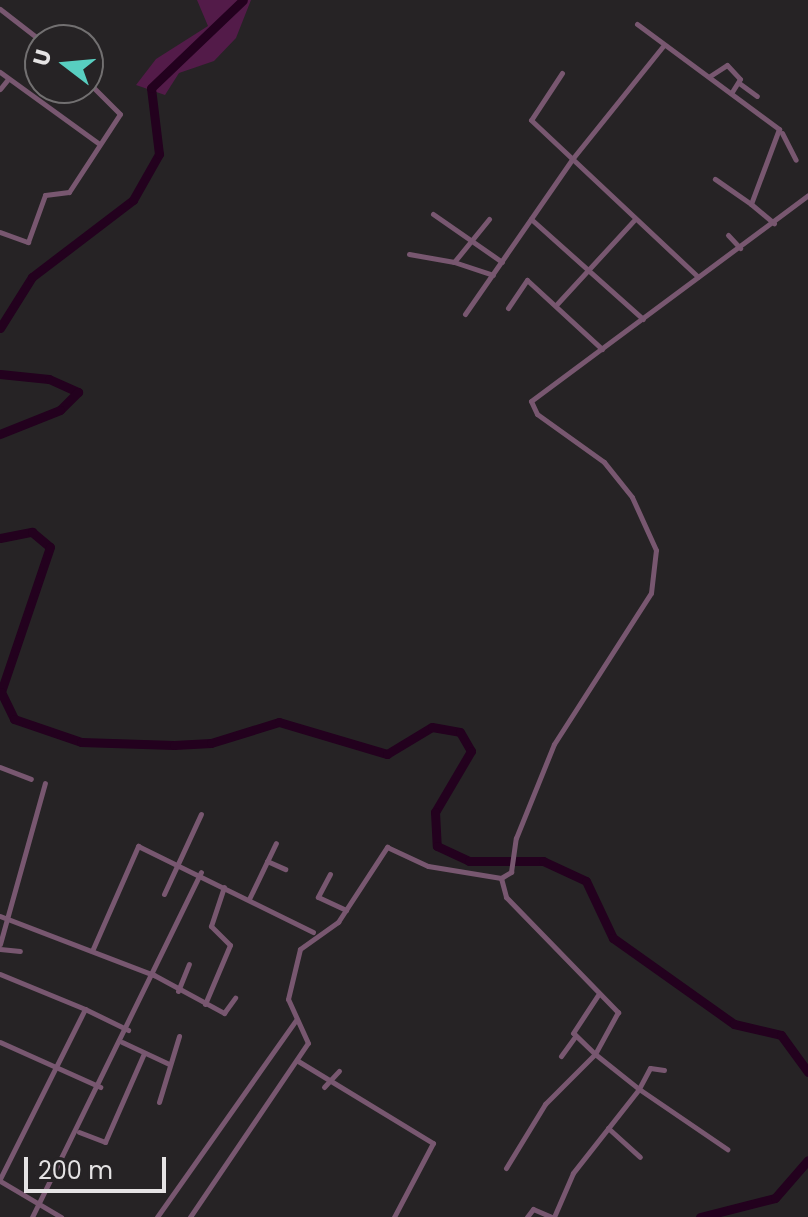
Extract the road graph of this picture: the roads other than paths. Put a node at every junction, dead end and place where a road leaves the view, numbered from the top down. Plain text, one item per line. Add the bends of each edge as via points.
1 (0, 9) edge
2 (637, 24) dead end
3 (24, 28) edge
4 (664, 45) junction
5 (0, 72) edge
6 (562, 73) dead end
7 (710, 76) junction
8 (8, 79) junction
9 (739, 83) junction
10 (0, 89) edge
11 (732, 92) junction
12 (104, 96) edge
13 (757, 96) dead end
14 (781, 132) junction
15 (98, 143) junction
16 (573, 158) junction
17 (796, 160) dead end
18 (715, 179) dead end
19 (808, 195) edge
20 (751, 204) junction
21 (433, 214) dead end
22 (489, 219) dead end
23 (531, 219) junction
24 (635, 219) junction
25 (774, 223) junction
26 (0, 232) edge
27 (728, 235) dead end
28 (471, 240) junction
29 (740, 248) junction
30 (409, 254) dead end
31 (454, 262) junction
32 (502, 262) junction
33 (590, 268) junction
34 (493, 275) junction
35 (698, 277) junction
36 (556, 305) junction
37 (508, 308) dead end
38 (465, 314) dead end
39 (643, 319) junction
40 (602, 349) junction
41 (0, 767) edge
42 (31, 779) dead end
43 (45, 783) dead end
44 (201, 814) dead end
45 (276, 843) dead end
46 (179, 861) junction
47 (267, 861) junction
48 (285, 869) dead end
49 (201, 872) junction
50 (330, 874) dead end
51 (501, 878) junction
52 (224, 887) junction
53 (164, 894) dead end
54 (249, 899) junction
55 (346, 910) junction
56 (0, 916) edge
57 (8, 919) junction
58 (314, 932) junction
59 (0, 947) edge
60 (20, 951) dead end
61 (92, 951) junction
62 (189, 964) dead end
63 (0, 974) edge
64 (154, 975) junction
65 (178, 991) junction
66 (598, 995) junction
67 (235, 998) dead end
68 (205, 1004) junction
69 (85, 1009) junction
70 (296, 1020) junction
71 (128, 1030) junction
72 (179, 1036) dead end
73 (575, 1037) junction
74 (0, 1042) edge
75 (122, 1042) junction
76 (144, 1053) junction
77 (595, 1054) junction
78 (561, 1056) dead end
79 (298, 1061) junction
80 (169, 1064) junction
81 (57, 1066) junction
82 (664, 1070) dead end
83 (339, 1071) dead end
84 (328, 1080) junction
85 (100, 1087) junction
86 (324, 1087) dead end
87 (639, 1089) junction
88 (159, 1102) dead end
89 (608, 1128) junction
90 (79, 1132) junction
91 (727, 1149) dead end
92 (640, 1157) dead end
93 (506, 1168) dead end
94 (0, 1180) edge
95 (38, 1204) junction
96 (32, 1217) edge
97 (61, 1217) edge
98 (157, 1217) edge
99 (190, 1217) edge
100 (394, 1217) edge
101 (527, 1217) edge
102 (553, 1217) edge

1 - 3 street
2 - 4 street
4 - 7 street
4 - 16 street
5 - 8 street
6 - 16 street via 530,118
7 - 9 street via 724,64
7 - 11 street
8 - 10 street
8 - 15 street
9 - 11 street
9 - 13 street
11 - 14 street
12 - 15 street via 120,109
14 - 17 street
14 - 20 street
15 - 26 street via 69,192 45,195 28,242
16 - 23 street
16 - 24 street
18 - 20 street
19 - 25 street
20 - 25 street
21 - 28 street
22 - 28 street
23 - 32 street
23 - 33 street
24 - 33 street
24 - 35 street
25 - 29 street
27 - 29 street
28 - 31 street
28 - 32 street
29 - 35 street
30 - 31 street
31 - 34 street
32 - 34 street
33 - 36 street
33 - 39 street
34 - 38 street
35 - 39 street
36 - 37 street via 523,280
36 - 40 street
39 - 40 street
40 - 51 street via 531,405 604,462 632,497 656,550 653,583 554,744 513,849 511,870
41 - 42 street
43 - 57 street
44 - 46 street
45 - 47 street
46 - 49 street
46 - 53 street
46 - 61 street via 135,848
47 - 48 street
47 - 54 street
49 - 52 street
49 - 64 street
50 - 55 street via 318,897
51 - 55 street via 428,866 387,847
51 - 66 street via 506,897
52 - 54 street
52 - 68 street via 211,926 230,945
54 - 58 street
55 - 58 street
56 - 57 street
57 - 59 street
57 - 61 street
58 - 70 street via 288,980
59 - 60 street
61 - 64 street
62 - 65 street
63 - 69 street
64 - 65 street
64 - 71 street
65 - 68 street
66 - 73 street
66 - 77 street via 618,1015
67 - 68 street via 226,1013
69 - 71 street
69 - 81 street
70 - 79 street via 308,1040
70 - 98 street
71 - 75 street
72 - 80 street
73 - 77 street
73 - 78 street
74 - 81 street
75 - 76 street
75 - 85 street
76 - 80 street
76 - 90 street via 105,1142
77 - 87 street
77 - 93 street via 545,1104
79 - 84 street
79 - 99 street
80 - 88 street
81 - 85 street
81 - 94 street
82 - 87 street via 650,1068
83 - 84 street
84 - 86 street
84 - 100 street via 433,1143
85 - 90 street
87 - 89 street
87 - 91 street via 719,1150
89 - 92 street
89 - 102 street via 573,1173
90 - 95 street
94 - 95 street
95 - 96 street
95 - 97 street
101 - 102 street via 533,1209

